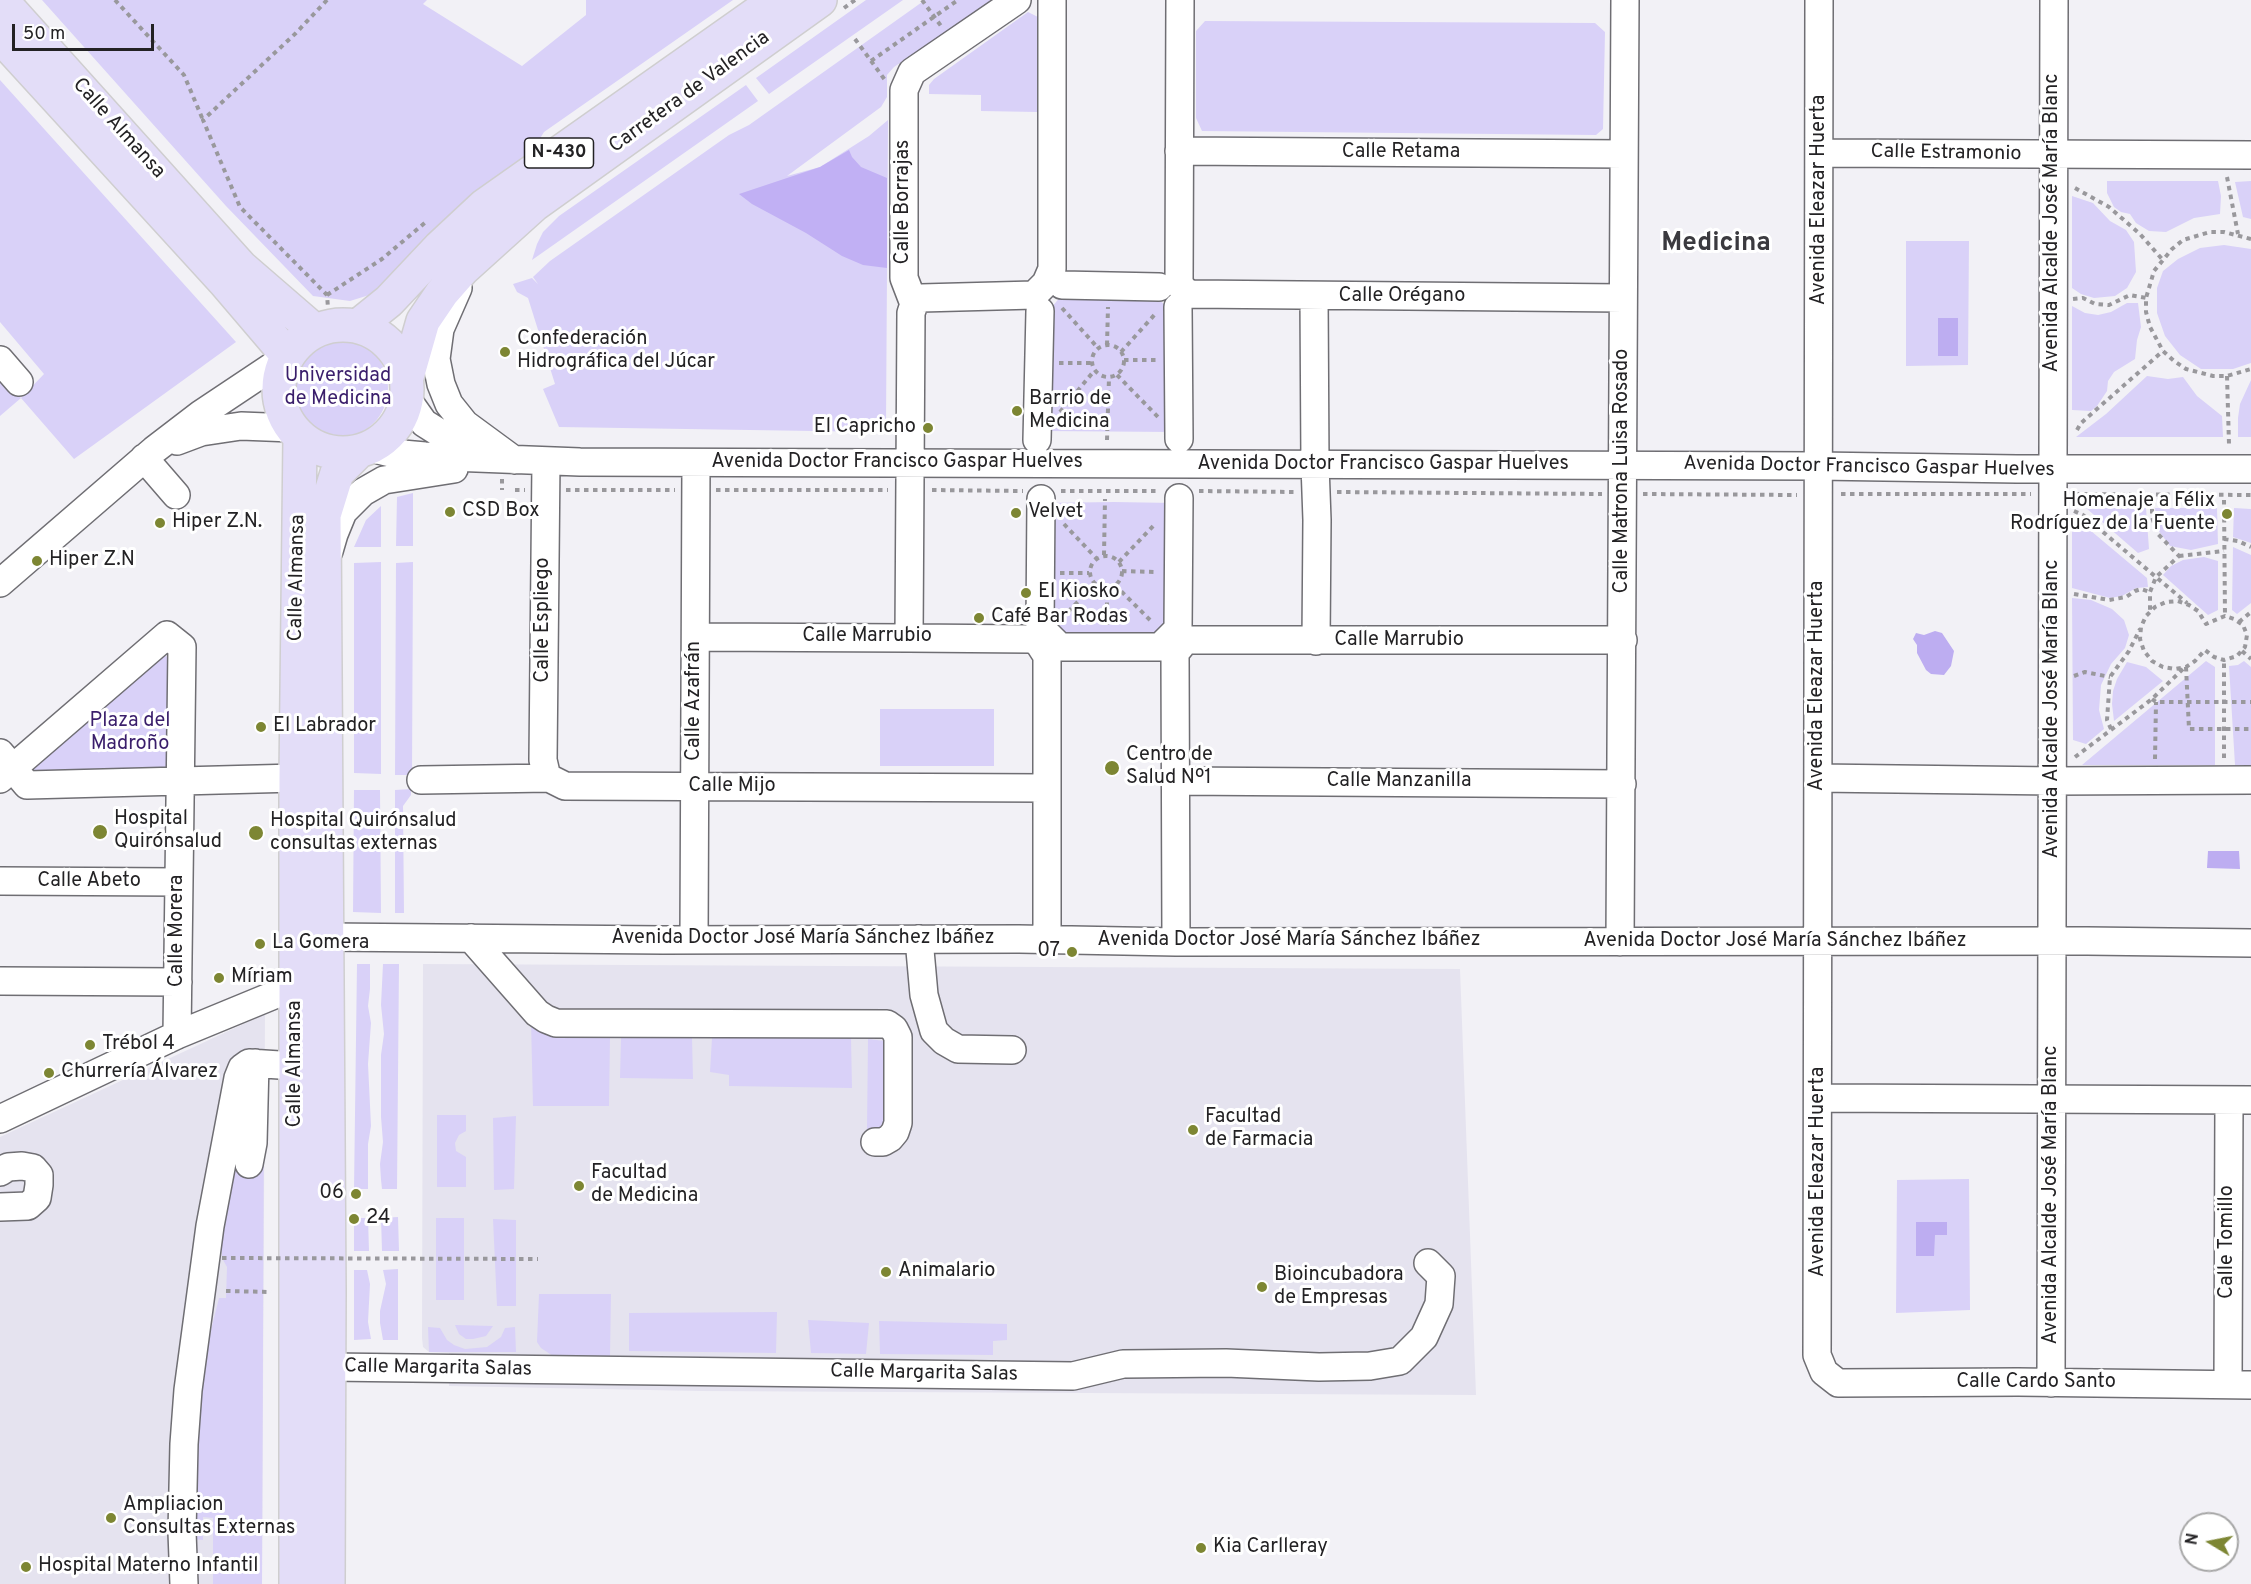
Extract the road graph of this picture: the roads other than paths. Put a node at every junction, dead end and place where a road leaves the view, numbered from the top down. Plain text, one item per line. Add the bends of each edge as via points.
1 (2, 0) edge
2 (776, 0) edge
3 (820, 0) edge
4 (1017, 0) edge
5 (1052, 0) edge
6 (1180, 0) edge
7 (1625, 0) edge
8 (1819, 0) edge
9 (2054, 0) edge
10 (0, 36) edge
11 (1179, 151) junction
12 (1821, 153) junction
13 (1624, 154) junction
14 (2052, 155) junction
15 (2251, 155) edge
16 (463, 268) junction
17 (1314, 296) junction
18 (1171, 297) junction
19 (1048, 298) junction
20 (1623, 298) junction
21 (914, 304) junction
22 (334, 328) junction
23 (288, 356) junction
24 (0, 360) edge
25 (19, 382) dead end
26 (407, 388) junction
27 (296, 432) junction
28 (1179, 439) road end
29 (1037, 440) road end
30 (364, 450) junction
31 (149, 454) junction
32 (504, 459) junction
33 (546, 461) junction
34 (696, 463) junction
35 (910, 463) junction
36 (1315, 465) junction
37 (1622, 465) junction
38 (1818, 466) junction
39 (2053, 469) junction
40 (2251, 470) edge
41 (1041, 493) road end
42 (1179, 493) road end
43 (176, 495) dead end
44 (324, 580) junction
45 (0, 583) edge
46 (696, 637) junction
47 (909, 638) junction
48 (1043, 638) junction
49 (1623, 640) junction
50 (1316, 641) junction
51 (1173, 643) junction
52 (4, 767) edge
53 (296, 778) junction
54 (549, 778) junction
55 (1818, 778) junction
56 (421, 780) dead end
57 (2251, 780) edge
58 (1176, 781) junction
59 (2054, 781) junction
60 (180, 782) junction
61 (1622, 784) junction
62 (695, 787) junction
63 (1046, 788) junction
64 (0, 881) edge
65 (178, 882) junction
66 (326, 937) junction
67 (471, 938) junction
68 (694, 939) junction
69 (919, 939) junction
70 (1047, 939) junction
71 (2053, 941) junction
72 (1176, 942) junction
73 (1620, 942) junction
74 (1819, 942) junction
75 (2251, 943) edge
76 (0, 981) edge
77 (178, 982) junction
78 (296, 986) junction
79 (177, 1035) junction
80 (1012, 1050) dead end
81 (255, 1063) junction
82 (295, 1066) junction
83 (1819, 1098) junction
84 (2053, 1100) junction
85 (2240, 1100) edge
86 (0, 1119) edge
87 (875, 1142) dead end
88 (249, 1164) dead end
89 (0, 1172) edge
90 (0, 1207) edge
91 (1428, 1263) dead end
92 (329, 1367) junction
93 (1824, 1372) joint
94 (2051, 1383) junction
95 (2239, 1384) edge
96 (184, 1584) edge
97 (296, 1584) edge
98 (328, 1584) edge

1 - 22 main road, Calle Almansa via 241,267
2 - 22 main road, Carretera de Valencia / N-430 via 484,206 388,301
3 - 16 main road, Carretera de Valencia / N-430 via 535,204
4 - 21 street, Calle Borrajas via 912,72 904,90 904,278
5 - 19 street via 1052,269 1046,283
6 - 11 street
7 - 13 street, Calle Matrona Luisa Rosado
8 - 12 street, Avenida Eleazar Huerta
9 - 14 street, Avenida Alcalde José María Blanc
10 - 23 main road, Calle Almansa
11 - 13 street, Calle Retama
11 - 18 street via 1179,282
12 - 14 street, Calle Estramonio
12 - 38 street, Avenida Eleazar Huerta
13 - 20 street, Calle Matrona Luisa Rosado
14 - 15 street, Calle Estramonio
14 - 39 street, Avenida Alcalde José María Blanc
16 - 26 main road, Carretera de Valencia / N-430 via 423,321
16 - 32 street via 440,329 436,359 441,384 449,404 465,424
17 - 18 street, Calle Orégano
17 - 20 street, Calle Orégano
17 - 36 street
18 - 19 street, Calle Orégano via 1109,286
18 - 28 street via 1179,360
19 - 21 street, Calle Orégano via 921,298
19 - 29 street via 1039,363
20 - 37 street, Calle Matrona Luisa Rosado
21 - 35 street, Calle Borrajas
22 - 23 main road via 297,344
22 - 26 main road via 381,336 398,354
23 - 27 main road via 280,377 281,404
23 - 31 street
24 - 25 street
26 - 30 main road via 400,419 388,436
26 - 32 street, Avenida Doctor Francisco Gaspar Huelves via 424,423 451,440
27 - 30 main road via 327,452
27 - 31 street via 241,426 201,432
27 - 53 main road, Calle Almansa
30 - 32 street, Avenida Doctor Francisco Gaspar Huelves
30 - 44 main road, Calle Almansa via 337,473 324,515
31 - 43 street
31 - 45 street
32 - 33 street, Avenida Doctor Francisco Gaspar Huelves
32 - 44 street, Calle Almansa via 384,480 363,492 343,512
33 - 34 street, Avenida Doctor Francisco Gaspar Huelves
33 - 54 street, Calle Espliego via 543,760
34 - 35 street, Avenida Doctor Francisco Gaspar Huelves
34 - 46 street, Calle Azafrán
35 - 36 street, Avenida Doctor Francisco Gaspar Huelves
35 - 47 street, Calle Borrajas
36 - 37 street, Avenida Doctor Francisco Gaspar Huelves
36 - 50 street
37 - 38 street, Avenida Doctor Francisco Gaspar Huelves
37 - 49 street, Calle Matrona Luisa Rosado
38 - 39 street, Avenida Doctor Francisco Gaspar Huelves
38 - 55 street, Avenida Eleazar Huerta
39 - 40 street, Avenida Doctor Francisco Gaspar Huelves
39 - 59 street, Avenida Alcalde José María Blanc
41 - 48 street
42 - 51 street via 1178,629
44 - 66 main road, Calle Almansa
46 - 47 street, Calle Marrubio
46 - 62 street, Calle Azafrán
47 - 48 street, Calle Marrubio
48 - 51 street, Calle Marrubio via 1060,647 1160,647
48 - 63 street via 1047,656
49 - 50 street, Calle Marrubio
49 - 61 street, Calle Matrona Luisa Rosado
50 - 51 street, Calle Marrubio
51 - 58 street
52 - 60 street via 27,785
52 - 60 street, Calle Morera via 167,635 182,647
53 - 60 street
53 - 78 main road, Calle Almansa
54 - 56 street, Calle Mijo
54 - 62 street, Calle Mijo via 565,786
55 - 59 street
55 - 74 street, Avenida Eleazar Huerta
57 - 59 street
58 - 61 street, Calle Manzanilla
58 - 72 street
59 - 71 street, Avenida Alcalde José María Blanc
60 - 65 street, Calle Morera
61 - 73 street, Calle Matrona Luisa Rosado
62 - 63 street, Calle Mijo
62 - 68 street, Calle Azafrán
63 - 70 street
64 - 65 street, Calle Abeto
65 - 77 street, Calle Morera
66 - 67 street, Avenida Doctor José María Sánchez Ibáñez
66 - 92 main road, Calle Almansa
67 - 68 street, Avenida Doctor José María Sánchez Ibáñez
67 - 87 street via 537,1013 556,1023 887,1024 898,1037 898,1124 890,1138
68 - 69 street, Avenida Doctor José María Sánchez Ibáñez
69 - 70 street, Avenida Doctor José María Sánchez Ibáñez
69 - 80 street via 924,995 934,1031 958,1049
70 - 72 street, Avenida Doctor José María Sánchez Ibáñez
71 - 74 street, Avenida Doctor José María Sánchez Ibáñez
71 - 75 street, Avenida Doctor José María Sánchez Ibáñez
71 - 84 street, Avenida Alcalde José María Blanc
72 - 73 street, Avenida Doctor José María Sánchez Ibáñez
73 - 74 street, Avenida Doctor José María Sánchez Ibáñez
74 - 83 street, Avenida Eleazar Huerta
76 - 77 street
77 - 79 street, Calle Morera
78 - 79 street
78 - 82 main road, Calle Almansa
79 - 86 street
81 - 82 street
81 - 88 street
81 - 96 street via 242,1068 238,1078 191,1342 181,1444
82 - 97 main road, Calle Almansa
83 - 84 street
83 - 93 street, Avenida Eleazar Huerta via 1818,1355
84 - 85 street
84 - 94 street, Avenida Alcalde José María Blanc
85 - 95 street, Calle Tomillo
89 - 90 street via 9,1167 33,1168 39,1175 39,1185 37,1198 28,1206
91 - 92 street, Calle Margarita Salas via 1441,1276 1439,1304 1424,1337 1400,1361 1370,1366 1123,1364 1073,1376
92 - 98 main road, Calle Almansa
93 - 94 street, Calle Cardo Santo via 1838,1383
94 - 95 street, Calle Cardo Santo

